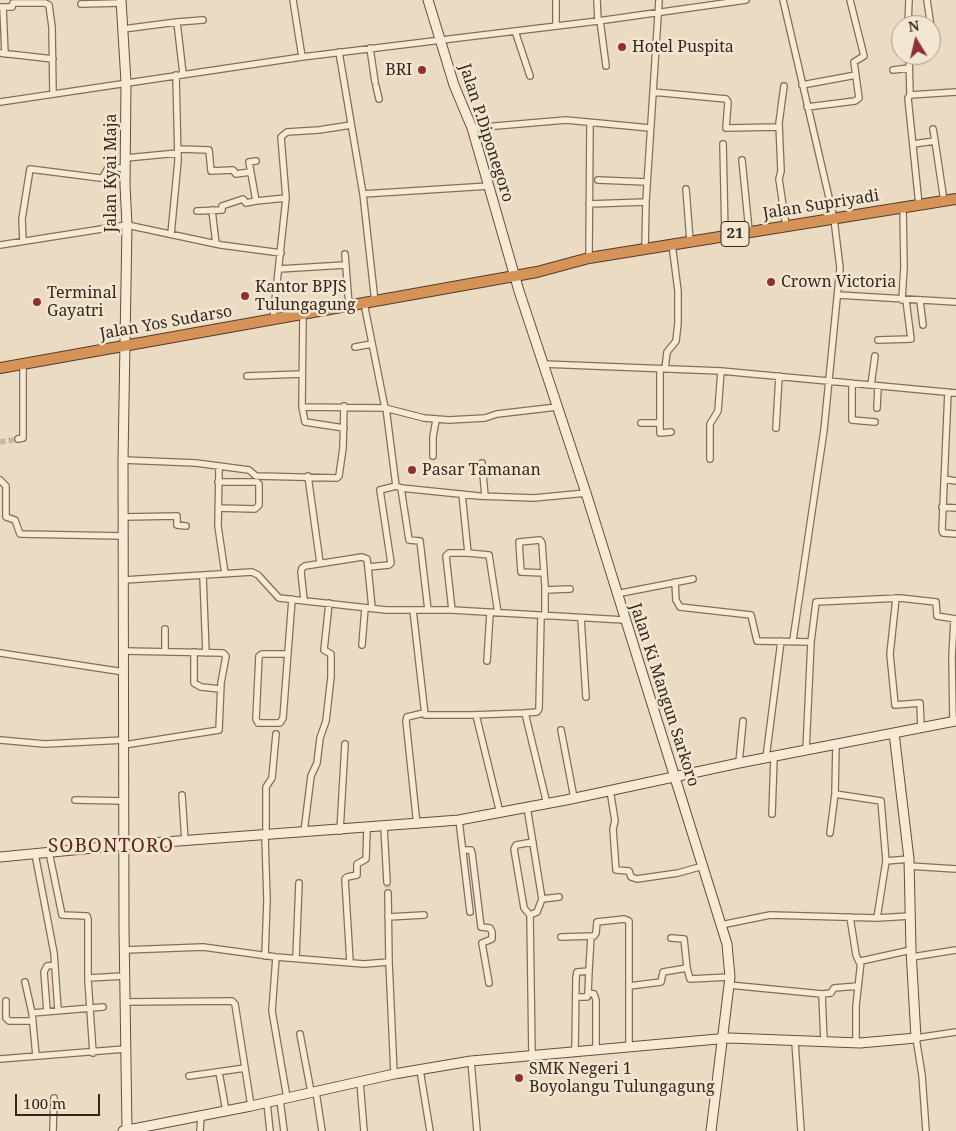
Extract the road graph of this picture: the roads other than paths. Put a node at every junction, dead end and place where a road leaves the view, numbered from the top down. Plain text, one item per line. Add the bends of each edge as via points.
1 (293, 0) edge
2 (428, 0) edge
3 (556, 0) edge
4 (597, 0) edge
5 (659, 0) edge
6 (746, 0) edge
7 (782, 0) edge
8 (850, 0) edge
9 (910, 0) edge
10 (927, 0) edge
11 (13, 2) edge
12 (121, 2) edge
13 (81, 4) dead end
14 (2, 7) edge
15 (659, 11) junction
16 (909, 15) edge
17 (929, 15) edge
18 (203, 20) dead end
19 (599, 21) junction
20 (178, 22) junction
21 (556, 26) junction
22 (123, 29) junction
23 (514, 31) junction
24 (440, 41) junction
25 (370, 48) junction
26 (339, 52) junction
27 (2, 54) edge
28 (302, 57) junction
29 (54, 59) junction
30 (908, 65) edge
31 (606, 66) dead end
32 (908, 68) junction
33 (893, 70) dead end
34 (180, 75) junction
35 (530, 76) dead end
36 (856, 76) junction
37 (126, 82) junction
38 (802, 85) junction
39 (784, 86) dead end
40 (653, 92) junction
41 (956, 92) edge
42 (53, 93) junction
43 (910, 95) junction
44 (379, 99) dead end
45 (0, 102) edge
46 (807, 107) junction
47 (590, 122) junction
48 (351, 125) junction
49 (779, 127) junction
50 (472, 128) junction
51 (650, 128) junction
52 (933, 129) dead end
53 (935, 141) junction
54 (723, 144) dead end
55 (913, 144) junction
56 (178, 151) junction
57 (126, 158) junction
58 (742, 160) dead end
59 (256, 161) dead end
60 (126, 168) junction
61 (250, 172) junction
62 (593, 180) junction
63 (647, 182) junction
64 (489, 186) junction
65 (686, 189) dead end
66 (363, 194) junction
67 (286, 198) junction
68 (956, 199) edge
69 (256, 201) junction
70 (944, 201) junction
71 (646, 202) junction
72 (588, 204) junction
73 (919, 205) junction
74 (903, 207) junction
75 (212, 210) junction
76 (197, 211) dead end
77 (834, 219) junction
78 (127, 225) junction
79 (786, 226) junction
80 (749, 231) junction
81 (171, 234) junction
82 (725, 235) junction
83 (23, 241) junction
84 (690, 241) junction
85 (216, 244) junction
86 (672, 244) junction
87 (0, 245) edge
88 (645, 249) junction
89 (281, 253) junction
90 (345, 254) dead end
91 (589, 258) junction
92 (345, 265) junction
93 (279, 270) junction
94 (515, 276) junction
95 (838, 295) junction
96 (904, 300) junction
97 (920, 301) junction
98 (375, 302) junction
99 (956, 302) edge
100 (364, 303) junction
101 (350, 305) junction
102 (303, 314) junction
103 (273, 320) junction
104 (923, 325) dead end
105 (878, 340) dead end
106 (372, 344) junction
107 (124, 346) junction
108 (355, 347) dead end
109 (875, 356) dead end
110 (23, 364) junction
111 (543, 364) junction
112 (0, 368) edge
113 (663, 369) junction
114 (721, 371) junction
115 (302, 374) junction
116 (247, 376) dead end
117 (779, 376) junction
118 (828, 380) junction
119 (852, 383) junction
120 (874, 385) junction
121 (948, 392) junction
122 (956, 393) edge
123 (344, 406) junction
124 (302, 407) junction
125 (557, 407) junction
126 (386, 408) junction
127 (877, 408) dead end
128 (436, 420) junction
129 (875, 422) dead end
130 (641, 423) dead end
131 (660, 423) junction
132 (344, 428) junction
133 (776, 428) dead end
134 (671, 432) dead end
135 (18, 439) dead end
136 (434, 456) dead end
137 (710, 459) dead end
138 (124, 460) junction
139 (482, 463) dead end
140 (219, 469) dead end
141 (308, 476) junction
142 (0, 480) edge
143 (944, 480) junction
144 (956, 480) edge
145 (218, 482) junction
146 (399, 487) junction
147 (586, 493) junction
148 (462, 494) junction
149 (485, 496) junction
150 (942, 507) junction
151 (218, 508) junction
152 (956, 508) edge
153 (124, 517) junction
154 (186, 526) dead end
155 (956, 534) edge
156 (124, 536) junction
157 (468, 553) junction
158 (320, 563) junction
159 (368, 568) junction
160 (544, 573) junction
161 (225, 574) junction
162 (203, 576) junction
163 (693, 579) dead end
164 (124, 580) junction
165 (675, 582) junction
166 (570, 589) dead end
167 (545, 590) junction
168 (616, 594) junction
169 (292, 598) junction
170 (896, 598) junction
171 (304, 600) junction
172 (329, 603) junction
173 (369, 608) junction
174 (413, 610) junction
175 (428, 610) junction
176 (452, 610) junction
177 (490, 613) junction
178 (498, 613) junction
179 (543, 616) junction
180 (581, 618) junction
181 (955, 619) edge
182 (624, 620) junction
183 (165, 629) dead end
184 (793, 640) junction
185 (781, 641) junction
186 (811, 642) junction
187 (362, 645) dead end
188 (124, 651) junction
189 (165, 652) junction
190 (194, 652) junction
191 (0, 653) edge
192 (206, 653) junction
193 (287, 654) junction
194 (487, 661) dead end
195 (124, 672) junction
196 (220, 689) junction
197 (586, 697) dead end
198 (525, 712) junction
199 (424, 713) junction
200 (476, 715) junction
201 (743, 721) dead end
202 (955, 721) edge
203 (922, 728) junction
204 (562, 730) dead end
205 (894, 733) junction
206 (276, 734) dead end
207 (0, 740) edge
208 (124, 742) junction
209 (345, 744) dead end
210 (836, 744) junction
211 (806, 750) junction
212 (770, 757) junction
213 (739, 762) junction
214 (674, 776) junction
215 (610, 790) junction
216 (835, 794) junction
217 (182, 795) dead end
218 (574, 798) junction
219 (75, 800) dead end
220 (124, 801) junction
221 (547, 804) junction
222 (528, 807) junction
223 (500, 813) junction
224 (772, 814) dead end
225 (458, 820) junction
226 (417, 824) junction
227 (384, 827) junction
228 (367, 829) junction
229 (340, 831) junction
230 (304, 832) junction
231 (830, 833) dead end
232 (266, 836) junction
233 (185, 841) junction
234 (533, 842) junction
235 (125, 845) junction
236 (463, 850) junction
237 (49, 852) junction
238 (35, 854) junction
239 (0, 857) edge
240 (886, 861) junction
241 (909, 862) junction
242 (703, 866) junction
243 (956, 869) edge
244 (387, 882) tunnel mouth
245 (299, 883) dead end
246 (388, 893) tunnel mouth
247 (559, 897) dead end
248 (542, 899) junction
249 (470, 912) dead end
250 (424, 915) dead end
251 (530, 915) junction
252 (910, 916) junction
253 (388, 917) junction
254 (850, 917) junction
255 (878, 918) junction
256 (721, 925) junction
257 (561, 936) dead end
258 (591, 936) junction
259 (671, 938) dead end
260 (125, 950) junction
261 (956, 950) edge
262 (911, 953) junction
263 (265, 956) junction
264 (276, 957) junction
265 (296, 958) junction
266 (350, 962) junction
267 (389, 962) junction
268 (860, 964) junction
269 (55, 965) junction
270 (687, 968) junction
271 (589, 971) junction
272 (125, 976) junction
273 (88, 978) junction
274 (730, 981) junction
275 (25, 982) dead end
276 (489, 983) dead end
277 (629, 986) junction
278 (858, 986) junction
279 (588, 993) junction
280 (822, 994) junction
281 (576, 997) junction
282 (6, 1001) dead end
283 (125, 1002) junction
284 (103, 1007) dead end
285 (90, 1008) junction
286 (58, 1010) junction
287 (47, 1011) junction
288 (32, 1013) junction
289 (32, 1021) junction
290 (956, 1032) edge
291 (300, 1034) dead end
292 (916, 1038) junction
293 (721, 1039) junction
294 (795, 1042) junction
295 (824, 1042) junction
296 (856, 1043) junction
297 (629, 1047) junction
298 (125, 1049) junction
299 (596, 1050) junction
300 (575, 1052) junction
301 (93, 1053) junction
302 (532, 1055) junction
303 (36, 1056) junction
304 (0, 1059) edge
305 (471, 1061) junction
306 (245, 1068) junction
307 (420, 1070) junction
308 (219, 1072) junction
309 (394, 1074) junction
310 (189, 1076) dead end
311 (360, 1082) junction
312 (314, 1092) junction
313 (54, 1098) dead end
314 (283, 1099) junction
315 (267, 1103) junction
316 (251, 1106) junction
317 (226, 1111) junction
318 (201, 1116) junction
319 (54, 1131) edge
320 (126, 1131) edge
321 (200, 1131) edge
322 (270, 1131) edge
323 (284, 1131) edge
324 (322, 1131) edge
325 (364, 1131) edge
326 (430, 1131) edge
327 (476, 1131) edge
328 (711, 1131) edge
329 (801, 1131) edge
330 (926, 1131) edge

1 - 28 street
2 - 24 street, Jalan P.Diponegoro
3 - 21 street
4 - 19 street
5 - 15 street
6 - 15 street
7 - 38 street
8 - 36 street via 864,56 854,62
9 - 16 street
10 - 17 street
11 - 14 street via 12,7
11 - 29 street via 49,5
12 - 13 street
12 - 22 street, Jalan Kyai Maja
14 - 27 street
15 - 19 street
15 - 40 street
18 - 20 street
19 - 21 street
19 - 31 street
20 - 22 street
20 - 34 street
21 - 23 street
22 - 37 street, Jalan Kyai Maja
23 - 24 street
23 - 35 street
24 - 25 street
24 - 50 street, Jalan P.Diponegoro
25 - 26 street
25 - 44 street
26 - 28 street
26 - 48 street
27 - 29 street
28 - 34 street
29 - 42 street
30 - 32 street
32 - 33 street
32 - 43 street
34 - 37 street
34 - 56 street
36 - 38 street
36 - 46 street via 857,100
37 - 42 street
37 - 57 street, Jalan Kyai Maja
38 - 46 street
39 - 49 street
40 - 49 street via 726,100 726,128
40 - 51 street
41 - 43 street
42 - 45 street
43 - 55 street
46 - 77 street
47 - 50 street via 566,120
47 - 51 street
47 - 62 street
48 - 66 street
48 - 67 street via 283,134
49 - 79 street via 779,179
50 - 64 street, Jalan P.Diponegoro
51 - 63 street
52 - 53 street
53 - 55 street
53 - 70 street
54 - 82 street
55 - 73 street
56 - 57 street
56 - 61 street via 209,150 212,171
56 - 81 street
57 - 60 street, Jalan Kyai Maja
58 - 80 street
59 - 61 street via 249,162
60 - 78 street, Jalan Kyai Maja
60 - 83 street via 108,168 100,178 30,169 22,224
61 - 69 street
62 - 63 street
62 - 72 street
63 - 71 street
64 - 66 street
64 - 94 street, Jalan P.Diponegoro
65 - 84 street
66 - 98 street
67 - 69 street
67 - 89 street
68 - 70 highway, Jalan Supriyadi / 21
69 - 75 street via 247,203 243,199 222,206 222,210
70 - 73 highway, Jalan Supriyadi / 21
71 - 72 street
71 - 88 street
72 - 91 street
73 - 74 highway, Jalan Supriyadi / 21
74 - 77 highway, Jalan Supriyadi / 21
74 - 96 street
75 - 76 street
75 - 85 street
77 - 79 highway, Jalan Supriyadi / 21
77 - 95 street via 840,268
78 - 81 street
78 - 83 street
78 - 107 street, Jalan Kyai Maja
79 - 80 highway, Jalan Supriyadi / 21
80 - 82 highway, Jalan Supriyadi / 21
81 - 85 street
82 - 84 highway, Jalan Supriyadi / 21
83 - 87 street
84 - 86 highway, Jalan Supriyadi / 21
85 - 89 street
86 - 88 highway, Jalan Supriyadi / 21
86 - 113 street via 678,286 678,323 676,341 667,352
88 - 91 highway, Jalan Supriyadi / 21
89 - 93 street
90 - 92 street
91 - 94 highway, Jalan Supriyadi / 21
92 - 93 street
92 - 101 street
93 - 103 street
94 - 98 highway, Jalan Yos Sudarso / 21
94 - 111 street, Jalan Ki Mangun Sarkoro
95 - 96 street
95 - 118 street
96 - 97 street
96 - 105 street via 911,339
97 - 99 street
97 - 104 street
98 - 100 highway, Jalan Yos Sudarso / 21
100 - 101 highway, Jalan Yos Sudarso / 21
100 - 106 street
101 - 102 highway, Jalan Yos Sudarso / 21
102 - 103 highway, Jalan Yos Sudarso / 21
102 - 115 street
103 - 107 highway, Jalan Yos Sudarso / 21
106 - 108 street
106 - 126 street
107 - 110 highway, Jalan Yos Sudarso / 21
107 - 138 street, Jalan Kyai Maja
109 - 120 street
110 - 112 highway, Jalan Yos Sudarso / 21
110 - 135 street via 23,438
111 - 113 street
111 - 125 street, Jalan Ki Mangun Sarkoro
113 - 114 street
113 - 131 street
114 - 117 street
114 - 137 street via 718,411 710,424
115 - 116 street
115 - 124 street
117 - 118 street
117 - 133 street
118 - 119 street
118 - 184 street
119 - 120 street
119 - 129 street via 852,420
120 - 121 street
120 - 127 street
121 - 122 street
121 - 143 street
123 - 124 street
123 - 126 street
123 - 132 street
124 - 132 street via 304,422
125 - 128 street via 485,418
125 - 147 street, Jalan Ki Mangun Sarkoro
126 - 128 street
126 - 146 street
128 - 136 street via 432,437
130 - 131 street
131 - 134 street via 660,433
132 - 141 street via 340,476
138 - 141 street via 196,463 249,470 256,476
138 - 153 street, Jalan Kyai Maja
139 - 149 street
140 - 145 street
141 - 158 street
142 - 156 street via 6,486 6,517 15,520 20,534
143 - 144 street
143 - 150 street
145 - 151 street
145 - 151 street via 259,484 259,505 255,509
146 - 148 street
146 - 159 street via 380,490 390,564
146 - 175 street via 409,540 420,541
147 - 149 street via 545,498
147 - 168 street, Jalan Ki Mangun Sarkoro
148 - 149 street
148 - 157 street
150 - 152 street
150 - 155 street via 942,531
151 - 161 street
153 - 154 street via 177,516 177,525
153 - 156 street, Jalan Kyai Maja
156 - 164 street, Jalan Kyai Maja
157 - 176 street via 449,553 446,556
157 - 178 street via 489,555
158 - 159 street via 362,557 367,559
158 - 171 street via 302,568
159 - 173 street
160 - 160 street via 521,572 519,542 541,541
160 - 167 street
161 - 162 street
161 - 169 street via 254,573 276,597
162 - 164 street
162 - 192 street
163 - 165 street
164 - 188 street, Jalan Kyai Maja
165 - 168 street
165 - 185 street via 676,600 680,607 748,614 752,617 757,642
166 - 167 street
167 - 179 street
168 - 182 street, Jalan Ki Mangun Sarkoro
169 - 171 street
169 - 193 street
170 - 181 street via 936,602 937,616
170 - 186 street via 816,602
170 - 203 street via 890,654 895,705 920,703
171 - 172 street
172 - 173 street
172 - 230 street via 324,650 331,654 331,677 326,721 311,776
173 - 174 street
173 - 187 street
174 - 175 street
174 - 199 street
175 - 176 street
176 - 177 street
177 - 178 street
177 - 194 street
178 - 179 street
179 - 180 street
179 - 198 street via 539,709 537,712
180 - 182 street
180 - 197 street
181 - 202 street via 952,657
182 - 214 street, Jalan Ki Mangun Sarkoro
183 - 189 street
184 - 185 street
184 - 186 street
185 - 212 street
186 - 211 street
188 - 189 street
188 - 195 street, Jalan Kyai Maja
189 - 190 street
190 - 192 street
190 - 196 street via 194,684
191 - 195 street
192 - 196 street via 226,654
193 - 193 street via 282,721 258,722 258,656
195 - 208 street, Jalan Kyai Maja
196 - 208 street via 217,731
198 - 200 street
198 - 221 street
199 - 200 street via 428,716
199 - 226 street via 407,717 406,721
200 - 223 street
201 - 213 street
202 - 203 street
203 - 205 street
204 - 218 street
205 - 210 street
205 - 241 street
206 - 232 street via 272,778 266,787
207 - 208 street via 45,744
208 - 220 street, Jalan Kyai Maja
209 - 229 street
210 - 211 street
210 - 216 street
211 - 212 street
212 - 213 street
212 - 224 street
213 - 214 street
214 - 215 street
214 - 242 street, Jalan Ki Mangun Sarkoro
215 - 218 street
215 - 242 street via 615,821 612,829 616,870 629,871 631,878 637,879
216 - 231 street
216 - 240 street via 881,800
217 - 233 street
218 - 221 street
219 - 220 street
220 - 235 street, Jalan Kyai Maja
221 - 222 street
222 - 223 street
222 - 234 street
223 - 225 street
225 - 226 street
225 - 236 street
226 - 227 street
227 - 228 street
227 - 244 street
228 - 229 street
228 - 266 street via 366,859 357,864 357,875 345,879
229 - 230 street
230 - 232 street
232 - 233 street
232 - 263 street
233 - 235 street
234 - 248 street
234 - 251 street via 514,847 524,908
235 - 237 street
235 - 260 street, Jalan Kyai Maja
236 - 249 street
236 - 276 street via 472,853 481,927 490,928 492,932 492,939 482,943
237 - 238 street
237 - 273 street via 62,915 87,916 88,919
238 - 239 street
238 - 269 street
240 - 241 street
240 - 255 street
241 - 243 street
241 - 252 street
242 - 256 street, Jalan Ki Mangun Sarkoro
245 - 265 street
246 - 253 street
247 - 248 street
248 - 251 street via 537,912
250 - 253 street
251 - 302 street
252 - 255 street
252 - 262 street
253 - 267 street
254 - 255 street
254 - 256 street via 770,915
254 - 268 street
256 - 274 street, Jalan Ki Mangun Sarkoro via 729,954
257 - 258 street
258 - 271 street
258 - 277 street via 596,934 597,922 629,921
259 - 270 street via 684,939
260 - 263 street via 203,947
260 - 272 street, Jalan Kyai Maja
261 - 262 street
262 - 268 street via 865,960
262 - 292 street
263 - 264 street
264 - 265 street
264 - 314 street via 272,1011
265 - 266 street
266 - 267 street
267 - 309 street
268 - 278 street
269 - 286 street
269 - 287 street via 47,966 44,972
270 - 274 street via 690,979
270 - 277 street via 663,972 661,982
271 - 279 street
271 - 281 street via 577,972
272 - 273 street
272 - 283 street, Jalan Kyai Maja
273 - 285 street
274 - 280 street
274 - 293 street, Jalan Ki Mangun Sarkoro
275 - 288 street
277 - 297 street
278 - 280 street via 834,988 831,993
278 - 296 street
279 - 281 street via 587,997
279 - 299 street via 595,996
280 - 295 street
281 - 300 street
282 - 289 street via 6,1018 9,1021
283 - 298 street, Jalan Kyai Maja
283 - 306 street via 232,1001
284 - 285 street
285 - 286 street
285 - 301 street
286 - 287 street
287 - 288 street
288 - 289 street
289 - 303 street
290 - 292 street
291 - 312 street
292 - 296 street
292 - 330 street
293 - 294 street
293 - 297 street
293 - 328 street, Jalan Ki Mangun Sarkoro
294 - 295 street
294 - 329 street
295 - 296 street
297 - 299 street
298 - 301 street
298 - 320 street, Jalan Kyai Maja
299 - 300 street
300 - 302 street
301 - 303 street
302 - 305 street
303 - 304 street
305 - 307 street
305 - 327 street
306 - 308 street
306 - 316 street
307 - 309 street
307 - 326 street
308 - 310 street
308 - 317 street
309 - 311 street
311 - 312 street
311 - 325 street
312 - 314 street
312 - 324 street
313 - 319 street
314 - 315 street
314 - 323 street
315 - 316 street
315 - 322 street
316 - 317 street
317 - 318 street
318 - 320 street
318 - 321 street

